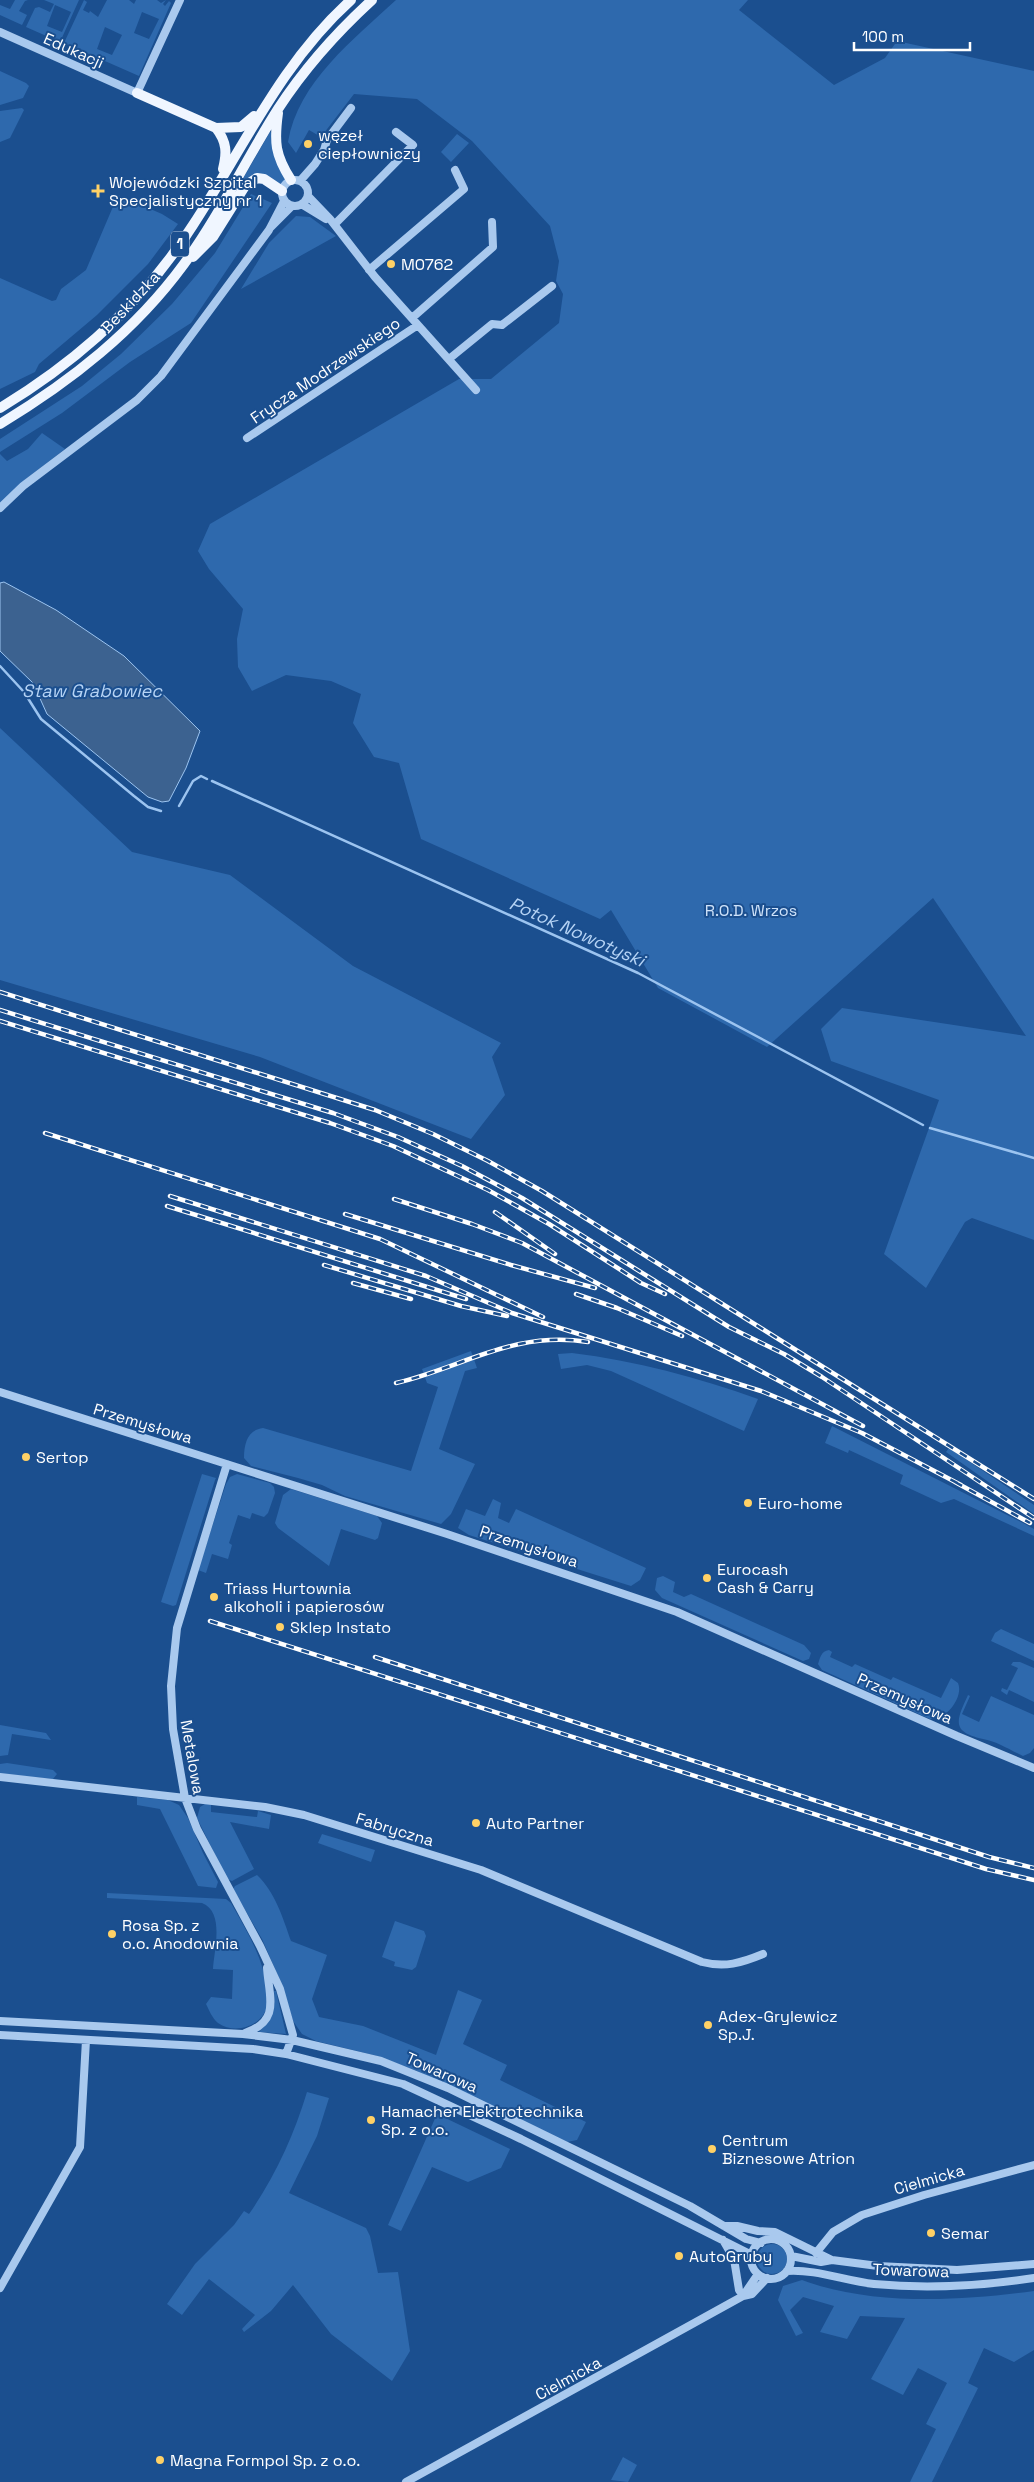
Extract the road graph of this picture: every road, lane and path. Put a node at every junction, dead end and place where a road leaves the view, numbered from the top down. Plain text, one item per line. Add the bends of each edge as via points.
1 (180, 0) edge
2 (351, 0) edge
3 (372, 0) edge
4 (0, 32) edge
5 (137, 93) junction
6 (266, 102) junction
7 (351, 108) dead end
8 (278, 109) junction
9 (216, 128) junction
10 (396, 132) dead end
11 (315, 164) junction
12 (455, 170) dead end
13 (296, 180) junction
14 (220, 182) junction
15 (307, 186) junction
16 (283, 196) junction
17 (308, 196) junction
18 (302, 205) junction
19 (292, 206) junction
20 (492, 222) dead end
21 (335, 224) junction
22 (269, 230) junction
23 (184, 264) junction
24 (369, 270) junction
25 (552, 286) dead end
26 (415, 321) junction
27 (449, 359) junction
28 (476, 390) dead end
29 (0, 408) edge
30 (0, 424) edge
31 (247, 438) dead end
32 (0, 508) edge
33 (0, 1392) edge
34 (227, 1464) junction
35 (1034, 1768) edge
36 (0, 1777) edge
37 (185, 1798) junction
38 (764, 1954) dead end
39 (267, 1963) junction
40 (0, 2021) edge
41 (0, 2034) edge
42 (243, 2034) junction
43 (86, 2040) junction
44 (292, 2040) junction
45 (286, 2054) junction
46 (1034, 2165) edge
47 (723, 2226) junction
48 (722, 2238) junction
49 (760, 2243) junction
50 (816, 2253) junction
51 (752, 2255) junction
52 (791, 2256) junction
53 (832, 2260) junction
54 (1034, 2264) edge
55 (787, 2271) junction
56 (758, 2274) junction
57 (767, 2278) junction
58 (1034, 2278) edge
59 (0, 2288) edge
60 (743, 2296) junction
61 (406, 2482) edge

1 - 5 street
2 - 6 main road, Beskidzka / 1 via 302,54
3 - 8 main road, Beskidzka / 1 via 313,62
4 - 5 street, Edukacji
5 - 9 main road
6 - 9 main road via 241,127
6 - 14 main road, Beskidzka / 1
7 - 11 street via 327,140
8 - 13 main road via 275,147 281,163
8 - 23 main road, Beskidzka / 1
9 - 14 main road via 225,144 226,155
10 - 21 street via 413,145
11 - 13 street
11 - 15 street
12 - 24 street via 464,189
13 - 15 street
13 - 16 street via 285,184
14 - 29 main road, Beskidzka / 1 via 172,256 107,330 65,364
15 - 17 street
16 - 19 street
16 - 22 street
16 - 23 main road via 264,179 251,180 213,237
17 - 18 street
17 - 21 street, Frycza Modrzewskiego
18 - 19 street
18 - 21 street
19 - 22 street
20 - 26 street via 493,246
21 - 24 street, Frycza Modrzewskiego
22 - 32 street via 161,376 136,400 23,486
23 - 30 main road, Beskidzka / 1 via 144,312 98,356 53,391
24 - 26 street, Frycza Modrzewskiego
25 - 27 street via 502,324 492,324
26 - 27 street, Frycza Modrzewskiego
26 - 31 street, Frycza Modrzewskiego
27 - 28 street, Frycza Modrzewskiego
33 - 34 street, Przemysłowa
34 - 35 street, Przemysłowa via 567,1573 677,1612
34 - 37 street, Metalowa via 177,1628 172,1664 173,1728
36 - 37 street, Fabryczna
37 - 38 street, Fabryczna via 284,1810 481,1870 702,1962 731,1965
37 - 39 street, Metalowa via 197,1830
39 - 42 street via 271,2011 261,2024
39 - 44 street, Metalowa via 280,1990
40 - 42 street, Towarowa
41 - 43 street, Towarowa
42 - 44 street, Towarowa
43 - 45 street, Towarowa via 253,2049
43 - 59 street via 80,2147
44 - 45 street
44 - 47 street, Towarowa via 381,2061 448,2088 690,2206
45 - 48 street, Towarowa via 373,2075 442,2100
46 - 50 street, Cielmicka via 862,2215 833,2232
47 - 49 street, Towarowa
47 - 50 street, Towarowa via 775,2232
48 - 51 street, Towarowa
48 - 60 street via 734,2259
49 - 51 street
49 - 52 street via 780,2241
50 - 53 street, Towarowa
51 - 56 street
52 - 53 street, Towarowa via 821,2262
52 - 55 street
53 - 54 street, Towarowa via 900,2269 942,2270
55 - 57 street via 779,2278
55 - 58 street, Towarowa via 875,2284 930,2286
56 - 57 street
56 - 60 street, Cielmicka
57 - 60 street, Cielmicka via 752,2294
60 - 61 street, Cielmicka

